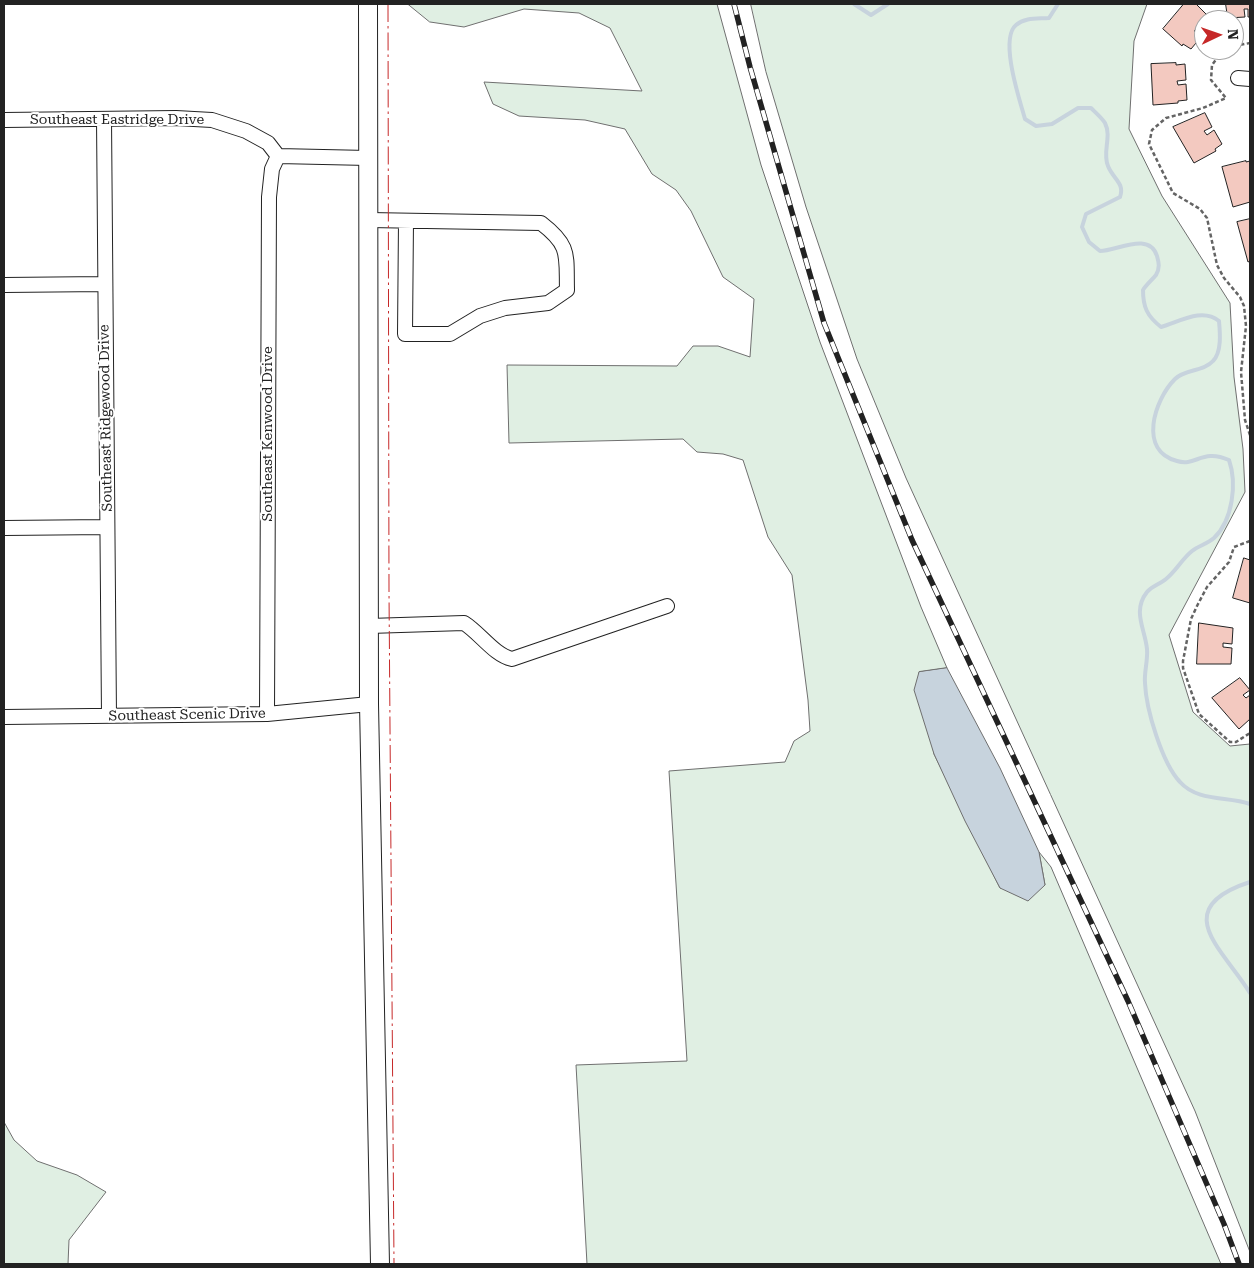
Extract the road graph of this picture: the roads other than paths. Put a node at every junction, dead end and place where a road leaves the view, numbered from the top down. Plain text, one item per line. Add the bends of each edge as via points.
1 (368, 4) edge
2 (104, 119) junction
3 (4, 120) edge
4 (278, 156) junction
5 (368, 158) junction
6 (368, 220) junction
7 (406, 221) junction
8 (104, 284) junction
9 (4, 285) edge
10 (107, 527) junction
11 (4, 528) edge
12 (667, 606) dead end
13 (369, 626) junction
14 (369, 704) junction
15 (267, 714) junction
16 (109, 716) junction
17 (4, 717) edge
18 (380, 1264) edge

1 - 5 main road
2 - 3 street, Southeast Eastridge Drive
2 - 4 street, Southeast Eastridge Drive via 212,120 261,139
2 - 8 street, Southeast Ridgewood Drive
4 - 5 street
4 - 15 street, Southeast Kenwood Drive via 272,169 268,197
5 - 6 main road
6 - 7 street
6 - 13 main road
7 - 7 street via 541,223 559,237 566,255 567,290 548,303 505,308 480,316 450,334 404,334
8 - 9 street
8 - 10 street, Southeast Ridgewood Drive
10 - 11 street
10 - 16 street, Southeast Ridgewood Drive
12 - 13 street via 512,659 464,623
13 - 14 main road
14 - 15 street, Southeast Scenic Drive
14 - 18 main road
15 - 16 street, Southeast Scenic Drive
16 - 17 street, Southeast Scenic Drive

